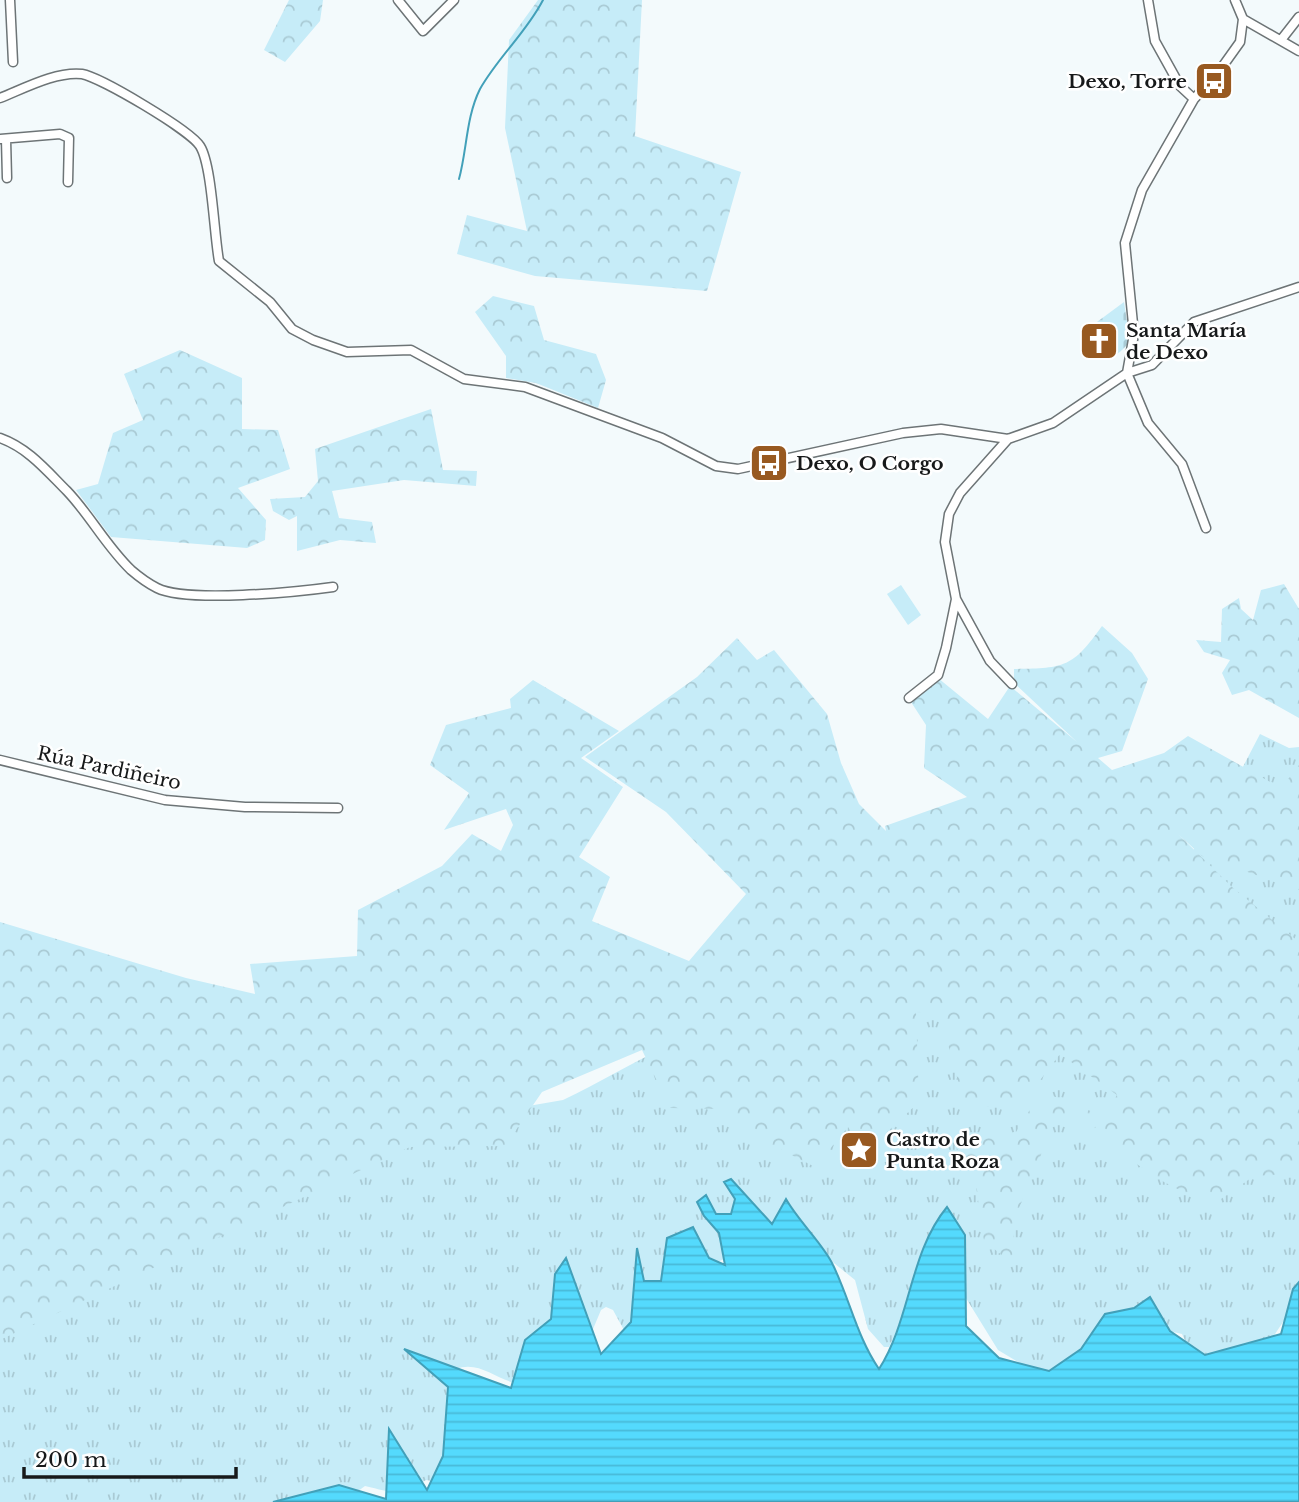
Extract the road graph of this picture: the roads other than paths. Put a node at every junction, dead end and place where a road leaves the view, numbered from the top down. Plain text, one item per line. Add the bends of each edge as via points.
1 (10, 0) edge
2 (398, 0) edge
3 (454, 0) edge
4 (1148, 0) edge
5 (1235, 0) edge
6 (1299, 17) edge
7 (1243, 19) junction
8 (1282, 40) junction
9 (1299, 51) edge
10 (13, 62) dead end
11 (0, 98) edge
12 (1194, 99) junction
13 (3, 139) edge
14 (7, 178) dead end
15 (68, 182) dead end
16 (1299, 287) edge
17 (1127, 373) junction
18 (0, 438) edge
19 (1009, 439) junction
20 (1206, 528) dead end
21 (333, 587) dead end
22 (956, 598) junction
23 (1012, 684) dead end
24 (909, 698) dead end
25 (0, 760) edge
26 (338, 808) dead end

1 - 10 street
2 - 3 street via 423,32
4 - 12 street via 1155,41 1180,86
5 - 7 street
6 - 8 street
7 - 8 street
7 - 12 street via 1240,42
8 - 9 street
11 - 19 street via 82,74 176,126 199,144 207,163 219,261 270,303 292,328 348,352 411,350 464,379 525,387 662,438 716,466 738,469 902,433 941,429
12 - 17 street via 1142,190 1125,243 1134,334
13 - 14 street
13 - 15 street via 60,134 69,138
16 - 17 street via 1194,322 1152,365
17 - 19 street via 1054,423
17 - 20 street via 1148,423 1182,464
18 - 21 street via 19,445 48,471 83,507 132,571 158,589 181,594 273,596
19 - 22 street via 960,493 949,514 945,542
22 - 23 street via 990,661
22 - 24 street via 938,675
25 - 26 street, Rúa Pardiñeiro via 166,800

